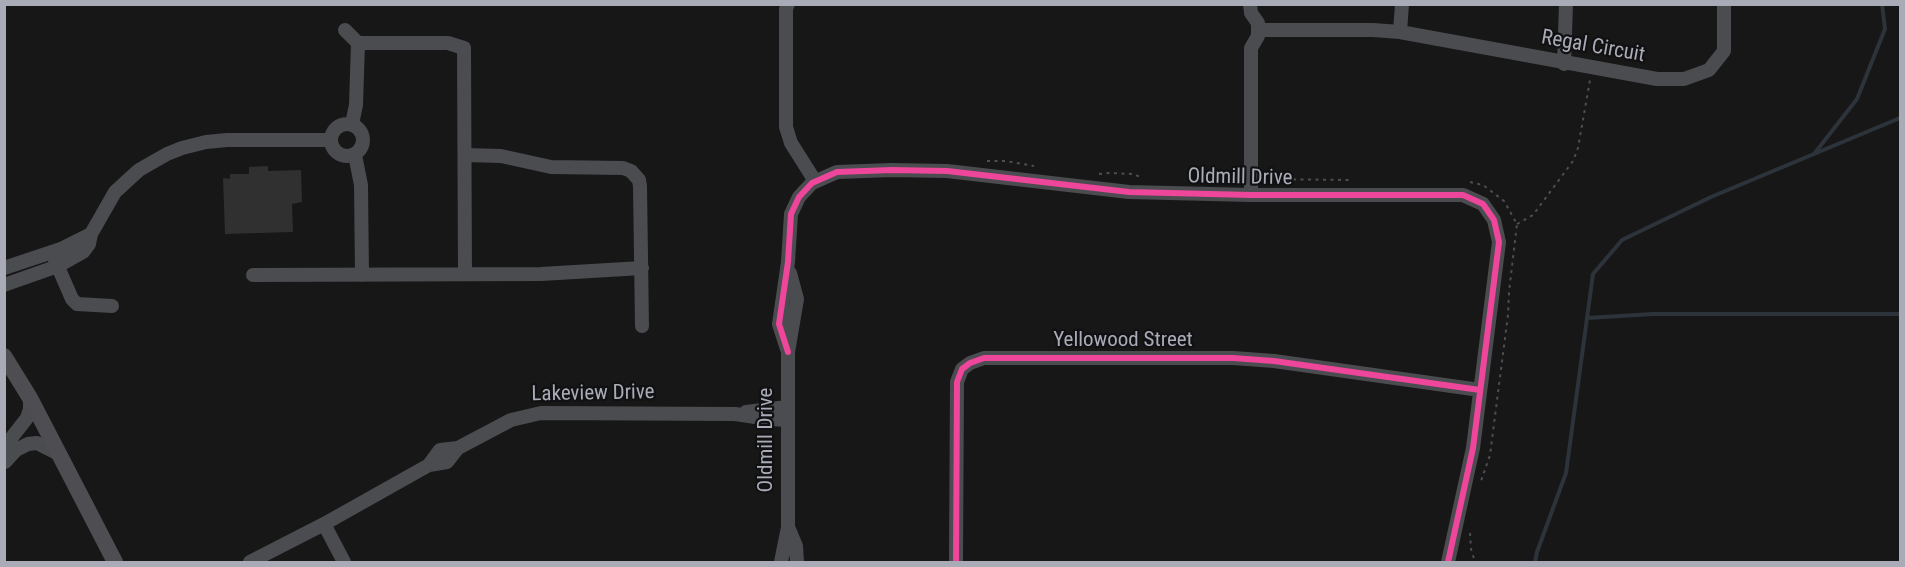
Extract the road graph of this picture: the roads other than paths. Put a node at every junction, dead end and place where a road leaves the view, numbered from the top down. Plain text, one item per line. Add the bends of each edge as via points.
1 (788, 4) edge
2 (1250, 4) edge
3 (1402, 4) edge
4 (1566, 4) edge
5 (1724, 4) edge
6 (345, 30) dead end
7 (1258, 30) junction
8 (1400, 32) junction
9 (358, 43) junction
10 (1564, 64) junction
11 (352, 124) junction
12 (331, 140) junction
13 (354, 155) junction
14 (465, 155) junction
15 (815, 181) junction
16 (1251, 195) junction
17 (91, 234) junction
18 (52, 252) junction
19 (58, 266) junction
20 (6, 267) edge
21 (642, 268) junction
22 (465, 274) junction
23 (253, 275) dead end
24 (362, 275) junction
25 (6, 284) edge
26 (112, 306) dead end
27 (642, 326) dead end
28 (4, 356) edge
29 (1480, 390) junction
30 (30, 398) junction
31 (788, 413) junction
32 (59, 454) junction
33 (4, 461) edge
34 (324, 525) junction
35 (788, 528) junction
36 (115, 562) edge
37 (250, 562) edge
38 (344, 562) edge
39 (781, 562) edge
40 (797, 562) edge
41 (956, 562) edge
42 (1448, 562) edge

1 - 15 street via 786,127 790,143
2 - 7 street
3 - 8 street
4 - 10 street
5 - 10 street, Regal Circuit via 1724,51 1709,70 1684,79 1657,79
6 - 9 street
7 - 8 street, Regal Circuit
7 - 16 street via 1251,48
8 - 10 street, Regal Circuit
9 - 11 street
9 - 14 street via 448,43 464,48
11 - 12 street via 336,128
11 - 13 street via 361,130 364,140 361,150
12 - 13 street via 338,154
12 - 17 street via 227,140 182,148 150,163 124,182
13 - 24 street via 361,185
14 - 21 street via 501,156 551,167 631,171 640,186
14 - 22 street
15 - 16 street, Oldmill Drive via 847,171 947,171 1129,192
15 - 31 street, Oldmill Drive via 799,197 791,214 779,324 788,352
16 - 29 street, Oldmill Drive via 1462,195 1483,204 1494,220 1499,242
17 - 18 street
17 - 19 street via 83,252
18 - 19 street
18 - 20 street
19 - 25 street
19 - 26 street via 77,304
20 - 25 street
21 - 22 street
21 - 27 street
22 - 24 street
23 - 24 street
28 - 30 main road
29 - 41 street, Yellowood Street via 1233,358 984,358 962,369 957,382
29 - 42 street, Oldmill Drive via 1473,448
30 - 32 main road
30 - 33 street via 27,418 9,441
31 - 34 street, Lakeview Drive via 541,413 511,420 458,448 447,462 429,465
31 - 35 street, Oldmill Drive
32 - 33 street via 37,443 28,444
32 - 36 main road
34 - 37 street, Lakeview Drive
34 - 38 street
35 - 39 street, Oldmill Drive
35 - 40 street, Oldmill Drive via 796,546

